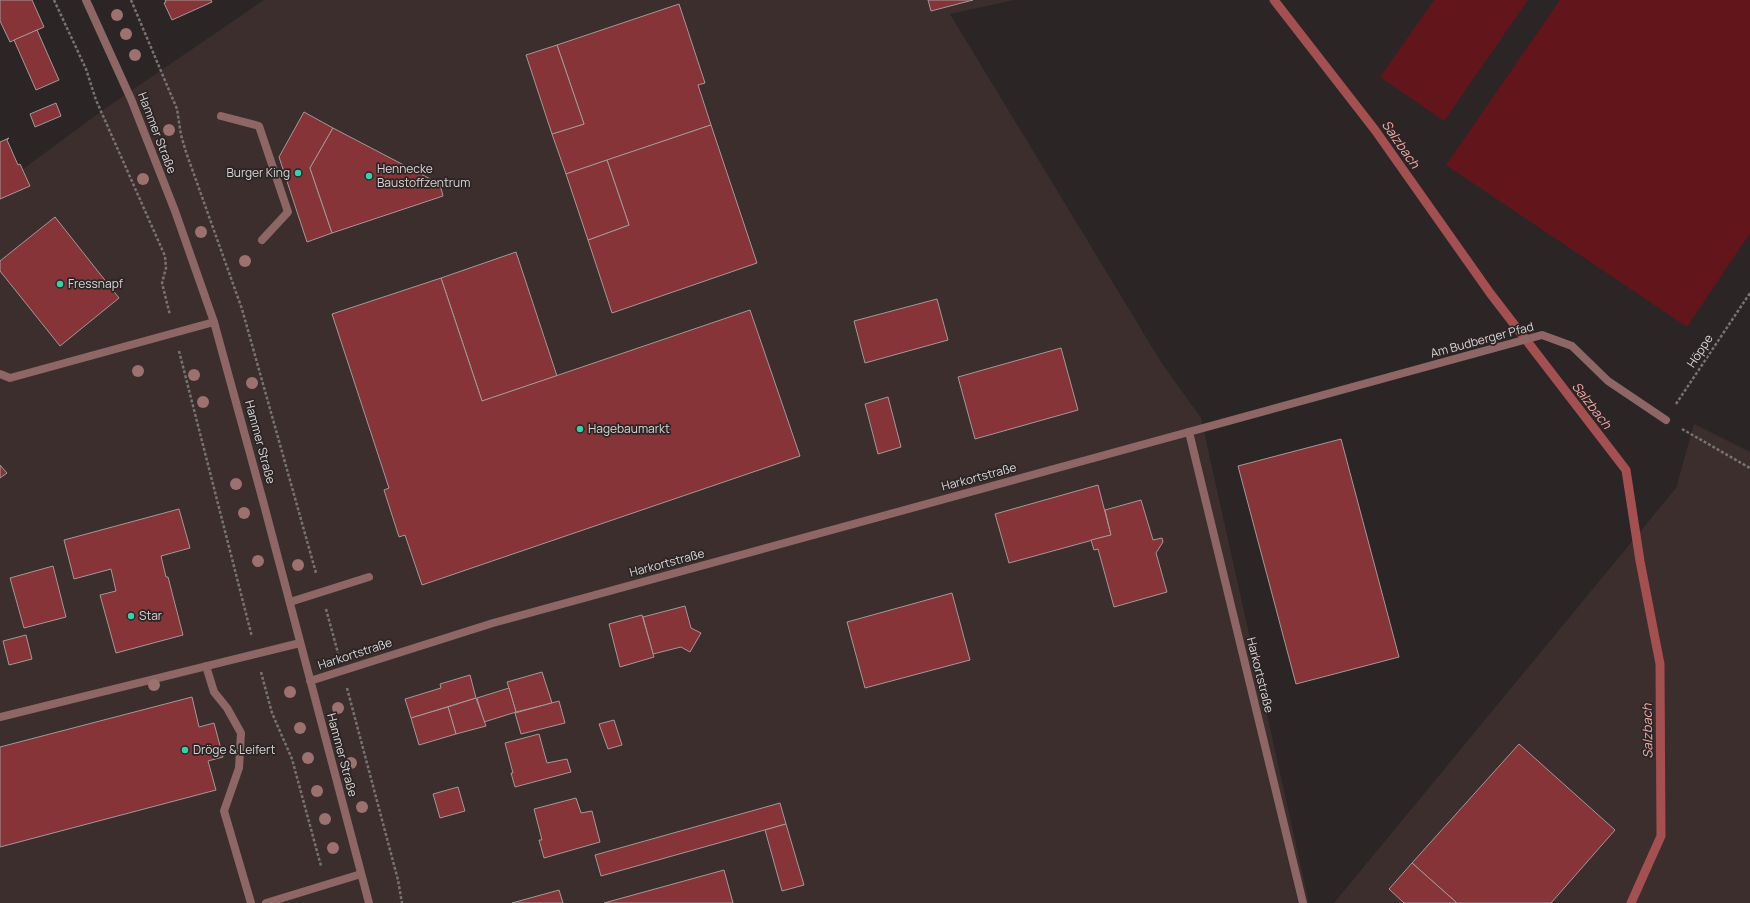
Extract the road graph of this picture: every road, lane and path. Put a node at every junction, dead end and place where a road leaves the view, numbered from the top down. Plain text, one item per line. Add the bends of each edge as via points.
1 (86, 0) edge
2 (131, 0) edge
3 (221, 116) dead end
4 (262, 240) dead end
5 (1750, 293) edge
6 (214, 322) junction
7 (0, 374) edge
8 (1666, 420) junction
9 (1189, 432) junction
10 (1750, 468) edge
11 (369, 577) dead end
12 (322, 591) junction
13 (290, 602) junction
14 (300, 642) junction
15 (256, 653) junction
16 (206, 666) junction
17 (342, 670) junction
18 (310, 681) junction
19 (0, 717) edge
20 (361, 874) junction
21 (326, 885) junction
22 (251, 903) edge
23 (266, 903) edge
24 (369, 903) edge
25 (402, 903) edge
26 (1303, 903) edge

1 - 6 street, Hammer Straße via 131,99 175,211
2 - 12 path via 177,109 186,152 242,309
3 - 4 street via 259,126 288,212
5 - 8 path, Höppe
6 - 7 street via 10,378
6 - 13 street, Hammer Straße
8 - 9 street, Am Budberger Pfad via 1608,381 1572,346 1542,335
8 - 10 path
9 - 17 street, Harkortstraße via 493,623
9 - 26 street, Harkortstraße
11 - 12 street
12 - 13 street
12 - 17 path
13 - 14 street, Hammer Straße
14 - 15 street
14 - 18 street, Hammer Straße
15 - 16 street
15 - 21 path via 272,713 292,759
16 - 19 street
16 - 22 street via 214,692 241,733 239,768 224,811
17 - 18 street, Harkortstraße
17 - 25 path
18 - 20 street, Hammer Straße
20 - 21 street
20 - 24 street, Hammer Straße
21 - 23 street

